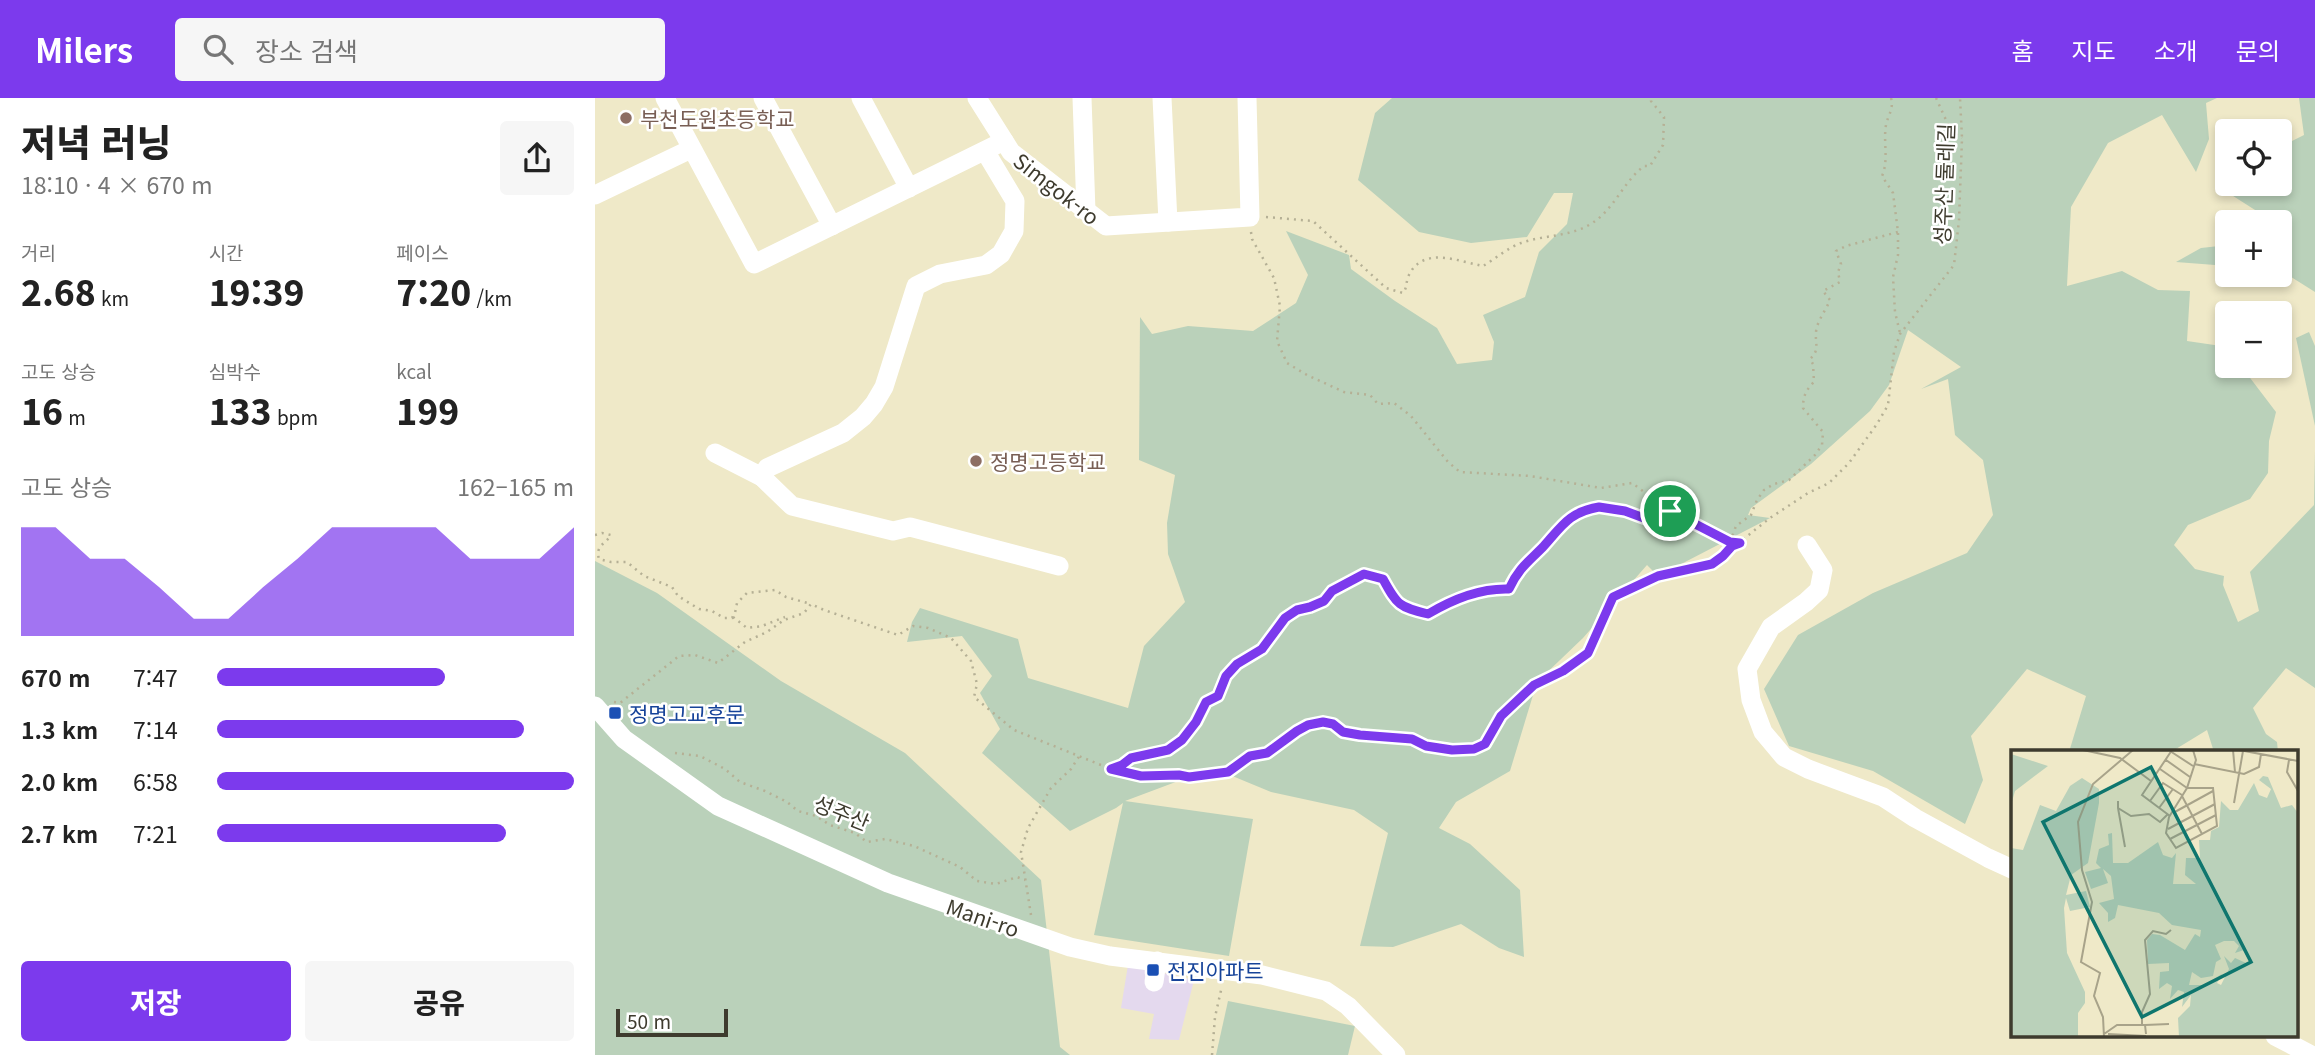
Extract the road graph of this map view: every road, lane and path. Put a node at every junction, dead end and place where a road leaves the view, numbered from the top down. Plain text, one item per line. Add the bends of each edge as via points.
1 (665, 98) edge
2 (763, 98) edge
3 (861, 98) edge
4 (977, 98) edge
5 (1083, 98) edge
6 (1163, 98) edge
7 (1247, 98) edge
8 (1651, 98) edge
9 (1891, 98) edge
10 (1936, 98) edge
11 (1960, 98) edge
12 (989, 108) edge
13 (1962, 138) junction
14 (1004, 141) junction
15 (691, 149) junction
16 (985, 151) junction
17 (909, 188) junction
18 (595, 195) edge
19 (1086, 211) junction
20 (1250, 216) junction
21 (1168, 222) junction
22 (832, 226) junction
23 (1898, 232) junction
24 (1900, 334) junction
25 (715, 453) dead end
26 (762, 477) junction
27 (1670, 511) junction
28 (595, 536) edge
29 (1730, 542) junction
30 (1740, 543) junction
31 (1807, 545) dead end
32 (1059, 566) dead end
33 (811, 604) junction
34 (733, 617) junction
35 (789, 618) junction
36 (601, 704) edge
37 (1080, 755) junction
38 (656, 762) junction
39 (1111, 769) junction
40 (2011, 869) edge
41 (1025, 880) junction
42 (1036, 935) junction
43 (1157, 961) junction
44 (1224, 970) junction
45 (1154, 982) dead end
46 (2279, 1038) edge
47 (1212, 1055) edge
48 (1396, 1055) edge
49 (2311, 1055) edge

1 - 15 street
2 - 22 street
3 - 17 street
4 - 12 street, Simgok-ro
5 - 19 street
6 - 21 street
7 - 20 street
8 - 20 path via 1664,117 1663,145 1650,166 1633,174 1612,207 1590,225 1518,244 1483,266 1432,256 1419,262 1403,293 1386,288 1313,221
9 - 23 path via 1882,176 1893,193
10 - 13 path via 1951,131
11 - 13 path, 성주산 둘레길
12 - 14 street, Simgok-ro
13 - 24 path, 성주산 둘레길 via 1954,265
14 - 16 street
14 - 19 street, Simgok-ro via 1011,152
15 - 18 street
15 - 22 street via 754,264
16 - 17 street
16 - 26 street via 1015,201 1014,231 1001,254 986,265 940,274 916,286 884,387 874,404 843,433 767,468
17 - 22 street
19 - 21 street, Simgok-ro via 1106,226
20 - 21 street, Simgok-ro
20 - 27 path via 1252,239 1274,278 1280,306 1277,341 1287,363 1344,392 1370,395 1378,404 1394,403 1460,472 1529,476 1601,488 1632,483
23 - 24 path via 1893,277
23 - 29 path via 1836,251 1840,282 1823,291 1830,300 1816,332 1816,353 1810,359 1814,382 1803,398 1803,408 1823,432 1822,445 1800,472 1764,490 1751,515 1738,522
24 - 30 path, 성주산 둘레길 via 1893,352 1888,405 1849,463 1829,483 1789,505
25 - 26 street
26 - 32 street via 793,506 893,531 910,527
27 - 29 path
27 - 39 path via 1652,521 1625,511 1583,510 1562,523 1517,572 1509,589 1450,601 1428,614 1392,598 1383,579 1364,574 1332,591 1324,601 1285,618 1262,649 1226,676 1218,696 1206,702 1182,740 1168,750 1131,758
28 - 34 path via 611,535 600,545 599,559 627,562 643,576 672,587 699,609
29 - 30 path
30 - 39 path, 성주산 둘레길 via 1712,564 1658,576 1613,597 1588,653 1534,685 1501,716 1485,744 1474,749 1452,750 1412,739 1343,732 1323,722 1308,725 1228,772 1141,776
31 - 40 street via 1823,570 1819,590 1771,627 1747,670 1751,700 1763,732 1784,757 1883,797
33 - 34 path via 770,590 747,593 737,603
33 - 35 path via 804,613
33 - 37 path, 성주산 둘레길 via 898,635 913,626 951,638 971,660 977,702 1014,730
34 - 35 path via 747,628
35 - 36 path via 718,663 695,655 679,656 620,703
36 - 38 street, Mani-ro via 624,739
37 - 39 path, 성주산 둘레길
37 - 41 path via 1051,788 1028,828 1021,852
38 - 41 path, 성주산 via 664,752 700,756 740,782 867,842 884,839 914,846 960,867 977,881
38 - 42 street, Mani-ro via 730,812 888,883
41 - 42 path
42 - 43 street, Mani-ro via 1110,956
43 - 44 street, Mani-ro
43 - 45 street
44 - 47 path
44 - 48 street, Mani-ro via 1326,991 1348,1006
46 - 49 street

